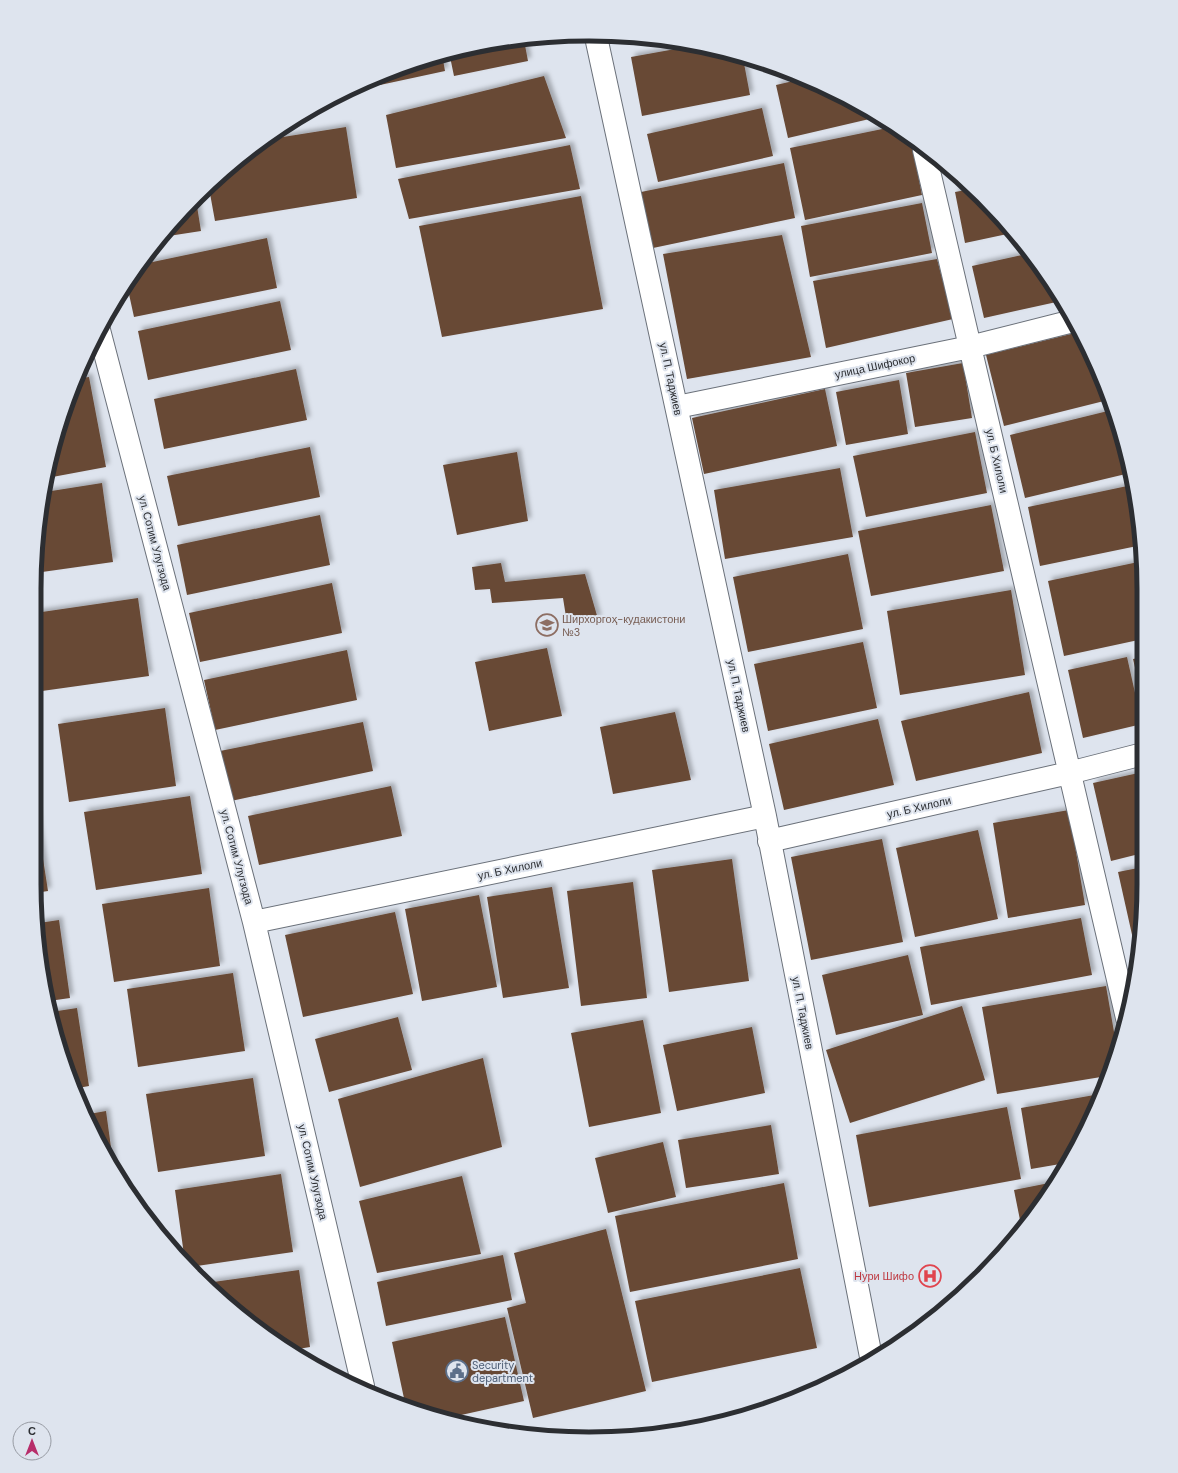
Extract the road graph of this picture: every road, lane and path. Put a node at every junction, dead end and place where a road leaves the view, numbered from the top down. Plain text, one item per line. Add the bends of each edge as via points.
1 (597, 41) edge
2 (925, 156) edge
3 (1068, 322) edge
4 (102, 340) edge
5 (970, 347) junction
6 (677, 407) junction
7 (1137, 756) edge
8 (1070, 773) junction
9 (765, 816) junction
10 (769, 841) junction
11 (254, 922) junction
12 (1123, 1002) edge
13 (870, 1354) edge
14 (362, 1382) edge

1 - 6 street, ул. П. Таджиев
2 - 5 street, ул. Б Хилоли
3 - 5 street, улица Шифокор
4 - 11 street, ул. Сотим Улугзода
5 - 6 street, улица Шифокор
5 - 8 street, ул. Б Хилоли
6 - 9 street, ул. П. Таджиев
7 - 8 street, ул. Б Хилоли
8 - 10 street, ул. Б Хилоли
8 - 12 street, ул. Б Хилоли
9 - 10 street, ул. П. Таджиев
9 - 11 street, ул. Б Хилоли
10 - 13 street, ул. П. Таджиев
11 - 14 street, ул. Сотим Улугзода

